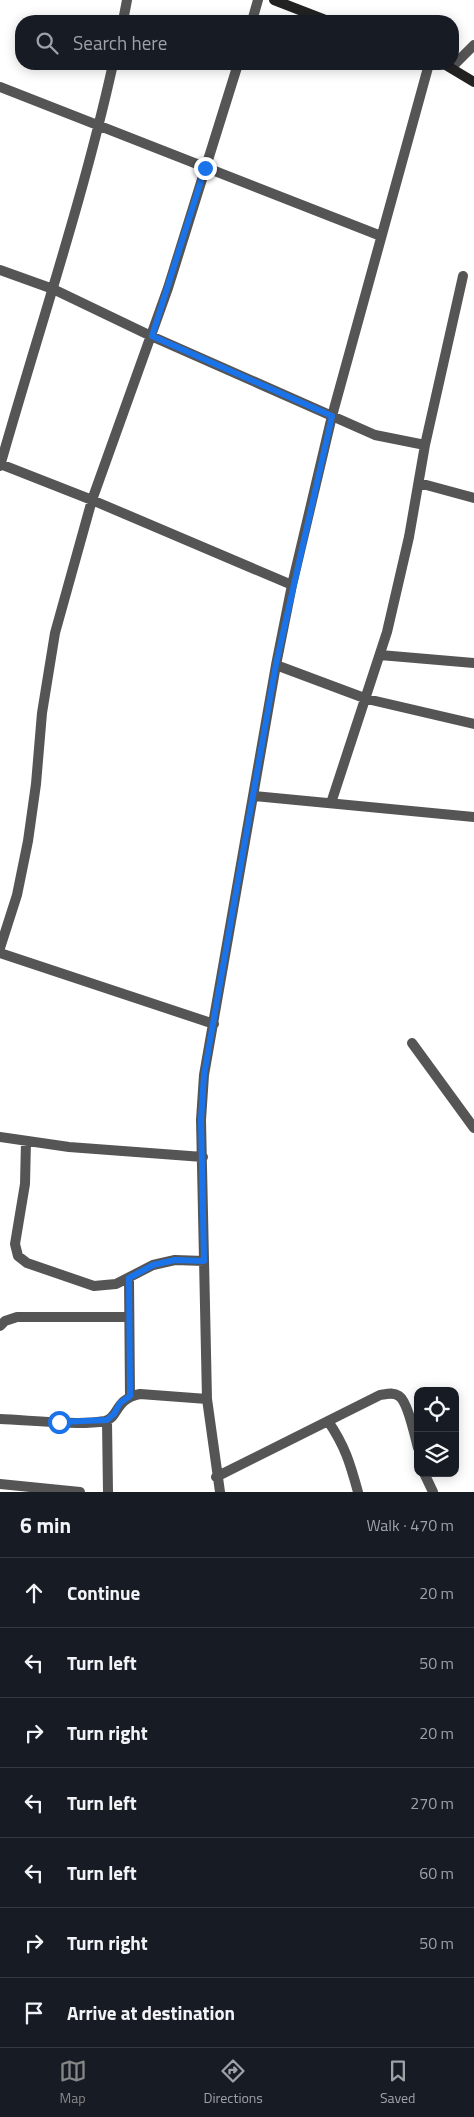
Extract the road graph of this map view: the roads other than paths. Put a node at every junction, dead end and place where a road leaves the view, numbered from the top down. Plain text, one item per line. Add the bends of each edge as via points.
1 (127, 0) edge
2 (258, 0) edge
3 (274, 0) edge
4 (123, 15) edge
5 (254, 15) edge
6 (313, 15) edge
7 (474, 45) edge
8 (459, 57) edge
9 (112, 70) edge
10 (236, 70) edge
11 (427, 70) edge
12 (456, 70) edge
13 (474, 82) edge
14 (0, 87) edge
15 (100, 126) junction
16 (205, 168) junction
17 (381, 236) junction
18 (0, 270) edge
19 (463, 276) dead end
20 (52, 289) junction
21 (152, 336) junction
22 (332, 416) junction
23 (425, 445) junction
24 (0, 464) edge
25 (419, 483) junction
26 (473, 495) edge
27 (92, 500) junction
28 (292, 585) junction
29 (380, 655) junction
30 (474, 663) edge
31 (276, 664) junction
32 (367, 699) junction
33 (474, 724) edge
34 (254, 796) junction
35 (331, 803) junction
36 (474, 817) edge
37 (0, 948) edge
38 (0, 953) edge
39 (214, 1024) junction
40 (412, 1043) dead end
41 (474, 1128) edge
42 (0, 1137) edge
43 (26, 1141) junction
44 (202, 1158) junction
45 (204, 1261) junction
46 (129, 1278) junction
47 (129, 1317) junction
48 (0, 1326) edge
49 (130, 1396) junction
50 (206, 1400) junction
51 (0, 1419) edge
52 (107, 1420) junction
53 (328, 1421) junction
54 (414, 1434) edge
55 (216, 1477) junction
56 (426, 1477) edge
57 (0, 1484) edge
58 (80, 1492) edge
59 (108, 1492) edge
60 (220, 1492) edge
61 (358, 1492) edge
62 (432, 1492) edge

1 - 4 street
2 - 5 street
3 - 6 main road
7 - 8 street
9 - 15 street
10 - 16 street
11 - 17 street
12 - 13 main road
14 - 15 street
15 - 16 street
15 - 20 street
16 - 17 street
16 - 21 street
17 - 22 street
18 - 20 street
19 - 23 street
20 - 21 street
20 - 24 street
21 - 22 street
21 - 27 street
22 - 23 street via 375,435
22 - 28 street
23 - 25 street
24 - 27 street
25 - 26 street
25 - 29 street
27 - 28 street
27 - 37 street via 54,633 28,841 17,896
28 - 31 street
29 - 30 street
29 - 32 street
31 - 32 street
31 - 34 street
32 - 33 street
32 - 35 street
34 - 35 street
34 - 39 street
35 - 36 street
38 - 39 street
39 - 44 street via 204,1075
40 - 41 street
42 - 43 street
43 - 44 street
43 - 46 street via 25,1184 15,1244 18,1256 27,1263 94,1286 116,1284
44 - 45 street
45 - 46 street via 175,1260 153,1265
45 - 50 street
46 - 47 street
47 - 48 street via 17,1317
47 - 49 street
49 - 50 street via 140,1394
49 - 52 street
50 - 55 street
51 - 52 street
52 - 59 street
53 - 54 street via 380,1395 391,1393 401,1396
53 - 55 street
53 - 61 street via 350,1459
55 - 60 street
56 - 62 street
57 - 58 street

